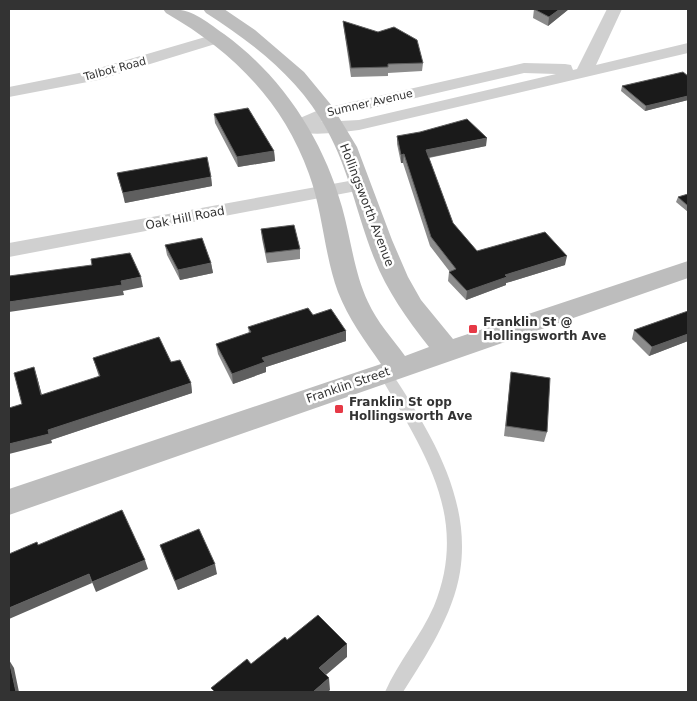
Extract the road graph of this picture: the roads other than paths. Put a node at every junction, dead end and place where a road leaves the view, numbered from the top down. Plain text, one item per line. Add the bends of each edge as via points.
1 (172, 9) edge
2 (614, 9) edge
3 (217, 25) edge
4 (688, 48) edge
5 (584, 72) junction
6 (9, 92) edge
7 (332, 121) junction
8 (298, 126) junction
9 (360, 185) junction
10 (327, 191) junction
11 (9, 250) edge
12 (688, 269) edge
13 (447, 351) junction
14 (391, 370) junction
15 (9, 502) edge
16 (394, 692) edge

1 - 3 street, Hollingsworth Avenue
2 - 5 street
3 - 6 street, Talbot Road via 92,76
3 - 7 street, Hollingsworth Avenue via 266,45 291,68
3 - 8 street, Hollingsworth Avenue via 266,82
4 - 5 street, Sumner Avenue
5 - 7 street, Sumner Avenue via 369,123
7 - 8 street, Sumner Avenue
7 - 9 street, Hollingsworth Avenue via 351,158
8 - 10 street, Hollingsworth Avenue
9 - 10 street, Oak Hill Road
9 - 13 street, Hollingsworth Avenue via 395,277 410,305
10 - 11 street, Oak Hill Road
10 - 14 street, Hollingsworth Avenue via 350,291
12 - 13 street, Franklin Street
13 - 14 street, Franklin Street
14 - 15 street, Franklin Street
14 - 16 lane via 429,449 446,493 455,533 452,573 446,593 429,633

